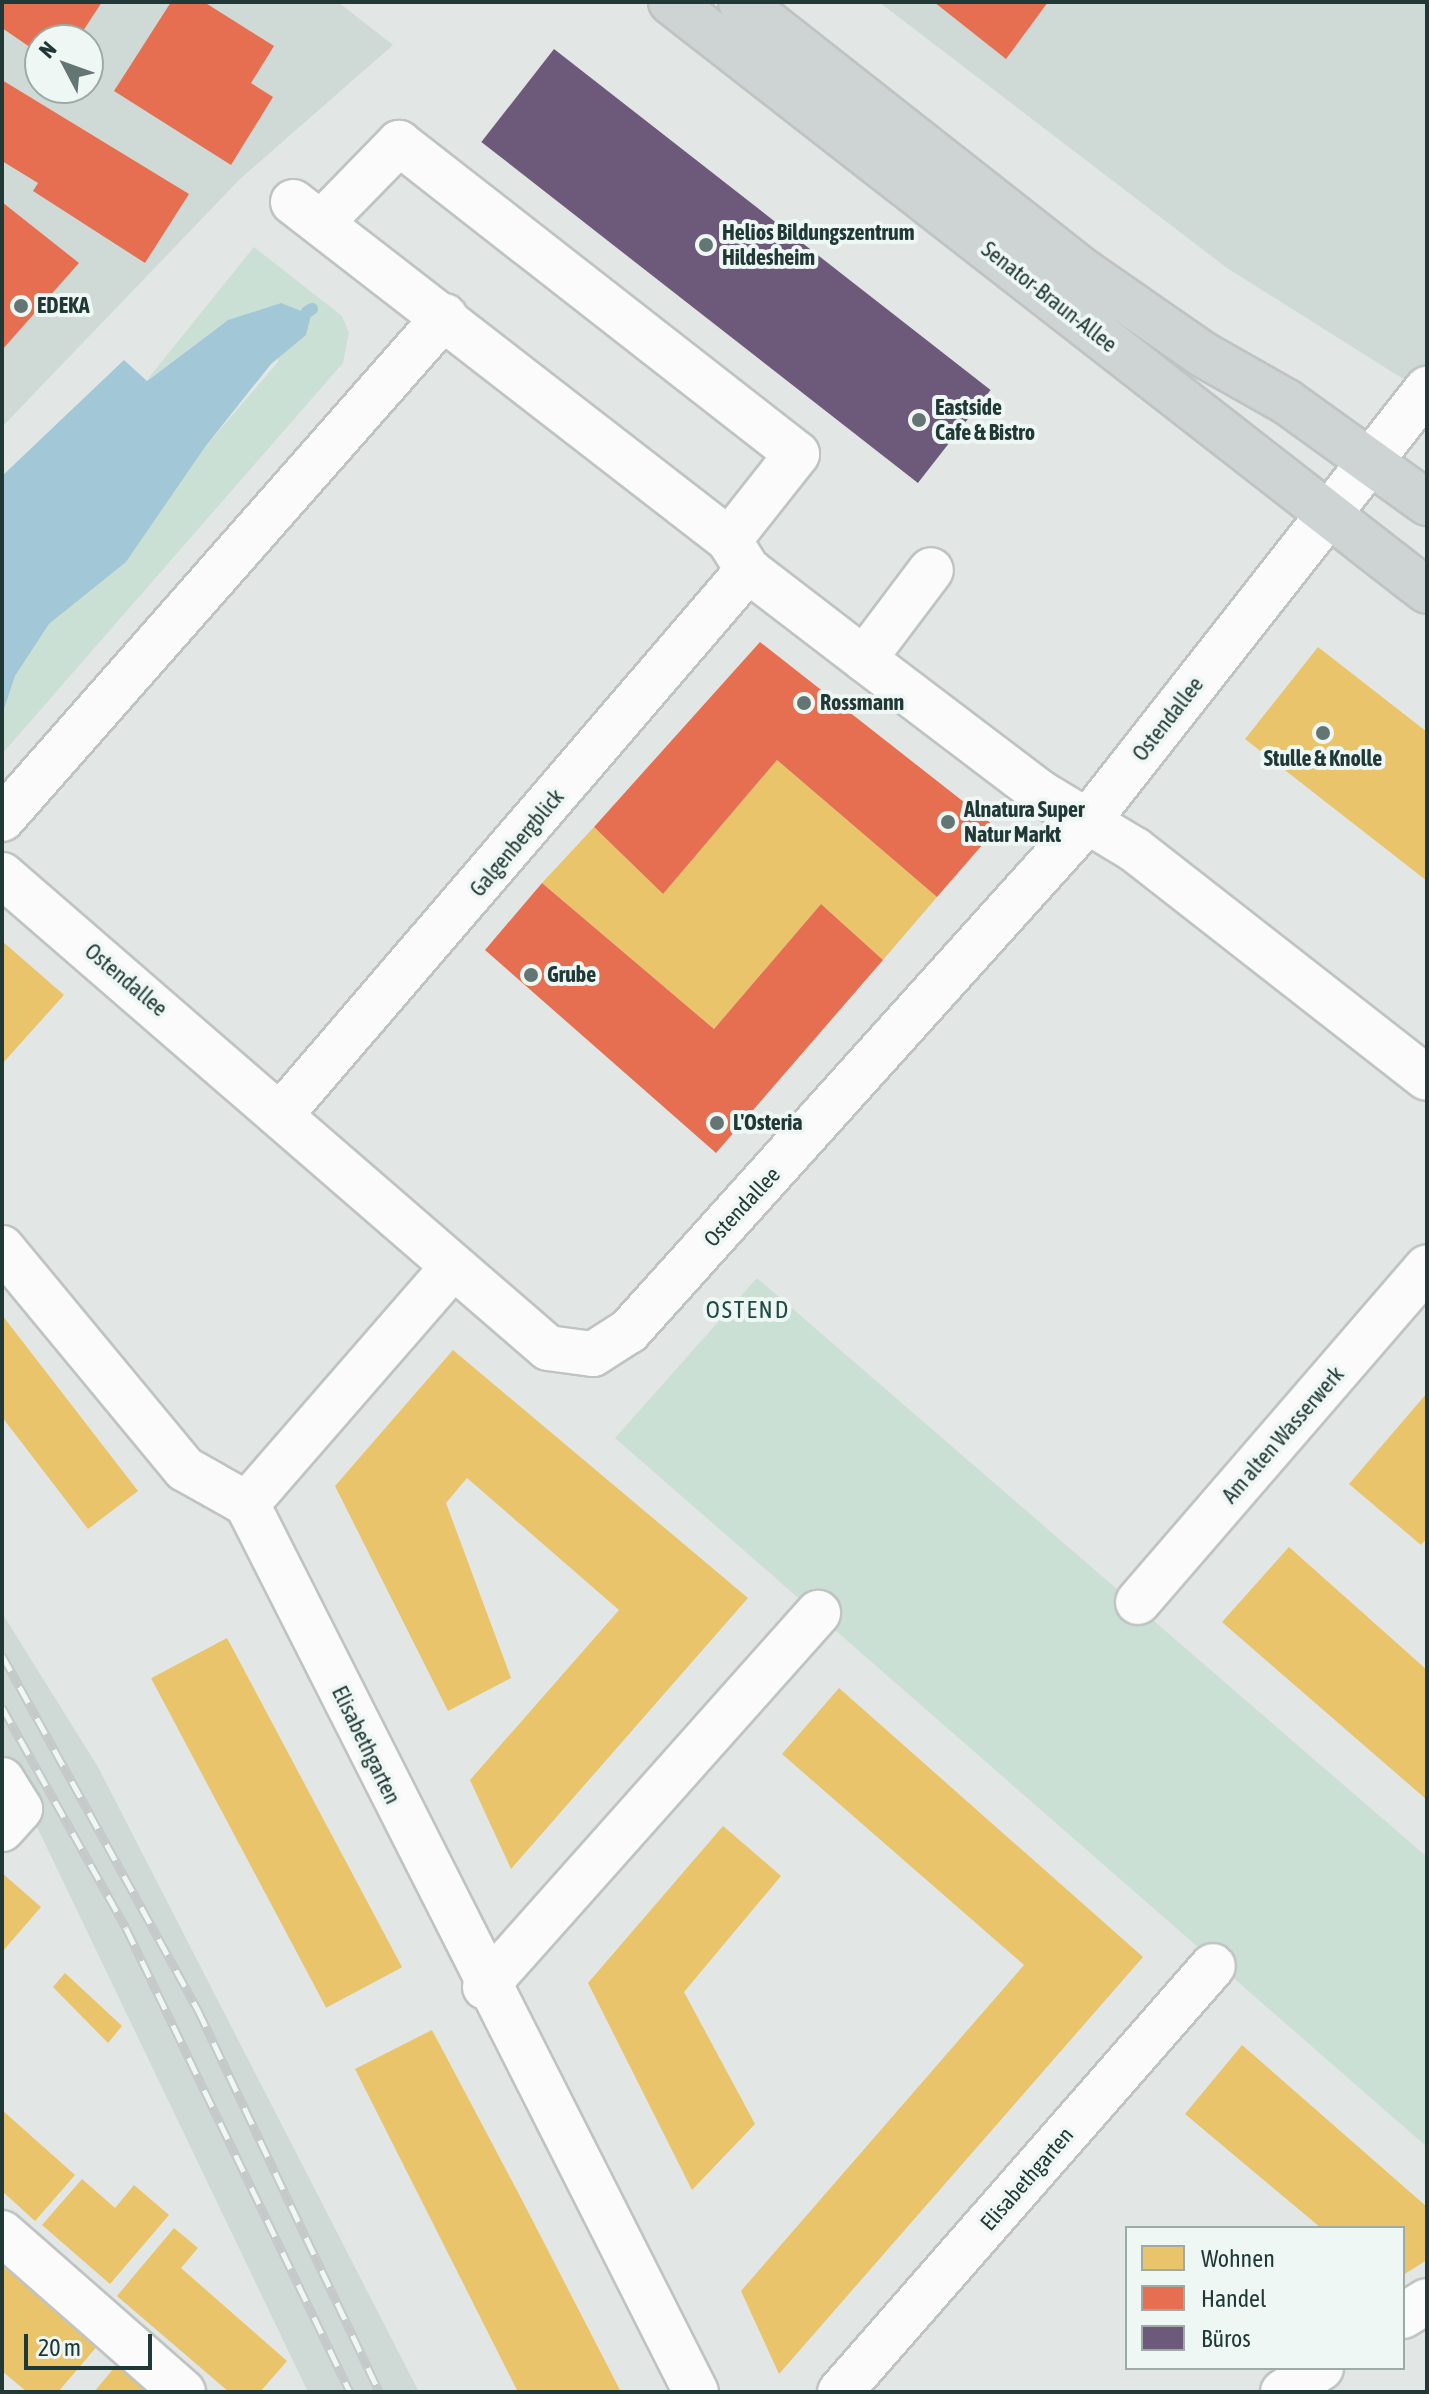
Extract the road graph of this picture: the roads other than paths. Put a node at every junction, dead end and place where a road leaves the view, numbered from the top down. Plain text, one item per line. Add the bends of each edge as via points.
1 (671, 2) edge
2 (741, 2) edge
3 (445, 316) junction
4 (1427, 389) edge
5 (1372, 459) junction
6 (1427, 503) edge
7 (1327, 516) junction
8 (739, 555) junction
9 (931, 570) dead end
10 (1427, 591) edge
11 (864, 659) junction
12 (2, 819) edge
13 (1087, 822) junction
14 (2, 875) edge
15 (1427, 1078) edge
16 (282, 1113) junction
17 (2, 1248) edge
18 (1427, 1267) edge
19 (452, 1268) junction
20 (247, 1504) junction
21 (1138, 1602) dead end
22 (818, 1613) dead end
23 (1213, 1966) dead end
24 (485, 1987) junction
25 (2, 2233) edge
26 (1427, 2301) edge
27 (1405, 2315) edge
28 (1318, 2370) edge
29 (183, 2392) edge
30 (696, 2392) edge
31 (840, 2392) edge
32 (1283, 2392) edge

1 - 7 main road, Senator-Braun-Allee
2 - 5 main road, Senator-Braun-Allee via 1083,271
3 - 8 street
3 - 8 street, Galgenbergblick via 307,213 399,143 797,454
3 - 12 street
4 - 5 street, Ostendallee
5 - 6 main road, Senator-Braun-Allee
5 - 7 street, Ostendallee
7 - 10 main road, Senator-Braun-Allee
7 - 13 street, Ostendallee
8 - 11 street
8 - 16 street, Galgenbergblick
9 - 11 street
11 - 13 street
13 - 15 street via 1135,850
13 - 19 street, Ostendallee via 629,1331 593,1354 548,1348
14 - 16 street, Ostendallee
16 - 19 street, Ostendallee
17 - 20 street via 185,1469
18 - 21 street, Am alten Wasserwerk
19 - 20 street
20 - 24 street, Elisabethgarten
22 - 24 street
23 - 31 street, Elisabethgarten
24 - 30 street, Elisabethgarten
25 - 29 street
26 - 27 street
28 - 32 street

